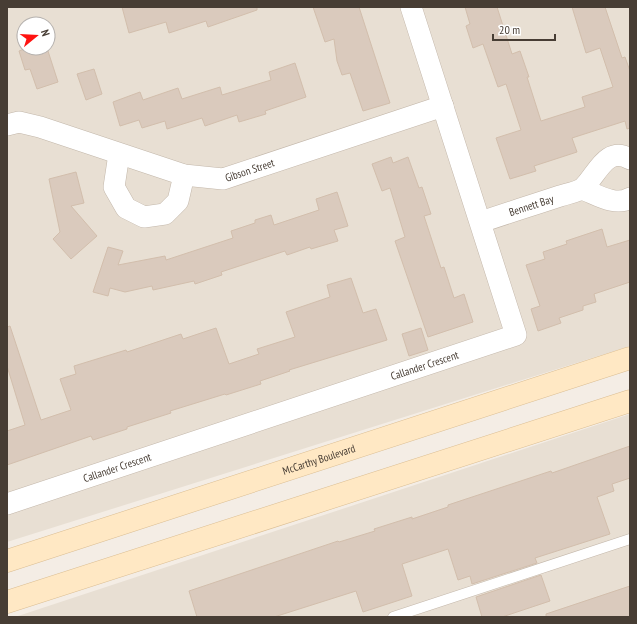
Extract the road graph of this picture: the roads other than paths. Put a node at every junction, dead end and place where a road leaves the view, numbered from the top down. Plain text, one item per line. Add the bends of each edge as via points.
1 (411, 7) edge
2 (443, 106) junction
3 (7, 125) edge
4 (119, 154) junction
5 (630, 159) edge
6 (184, 175) junction
7 (582, 189) junction
8 (630, 198) edge
9 (481, 222) junction
10 (630, 358) edge
11 (630, 402) edge
12 (7, 504) edge
13 (630, 540) edge
14 (7, 561) edge
15 (7, 602) edge
16 (393, 617) edge

1 - 2 street, Callander Crescent
2 - 6 street, Gibson Street via 223,178
2 - 9 street, Callander Crescent
3 - 4 street, Gibson Street via 19,122 40,126
4 - 6 street, Gibson Street
4 - 6 street via 114,187 126,208 144,217 165,214 178,201
5 - 7 street via 618,156 610,158
7 - 8 street via 611,200
7 - 9 street, Bennett Bay
9 - 12 street, Callander Crescent via 516,335
10 - 14 main road, McCarthy Boulevard
11 - 15 main road
13 - 16 lane

